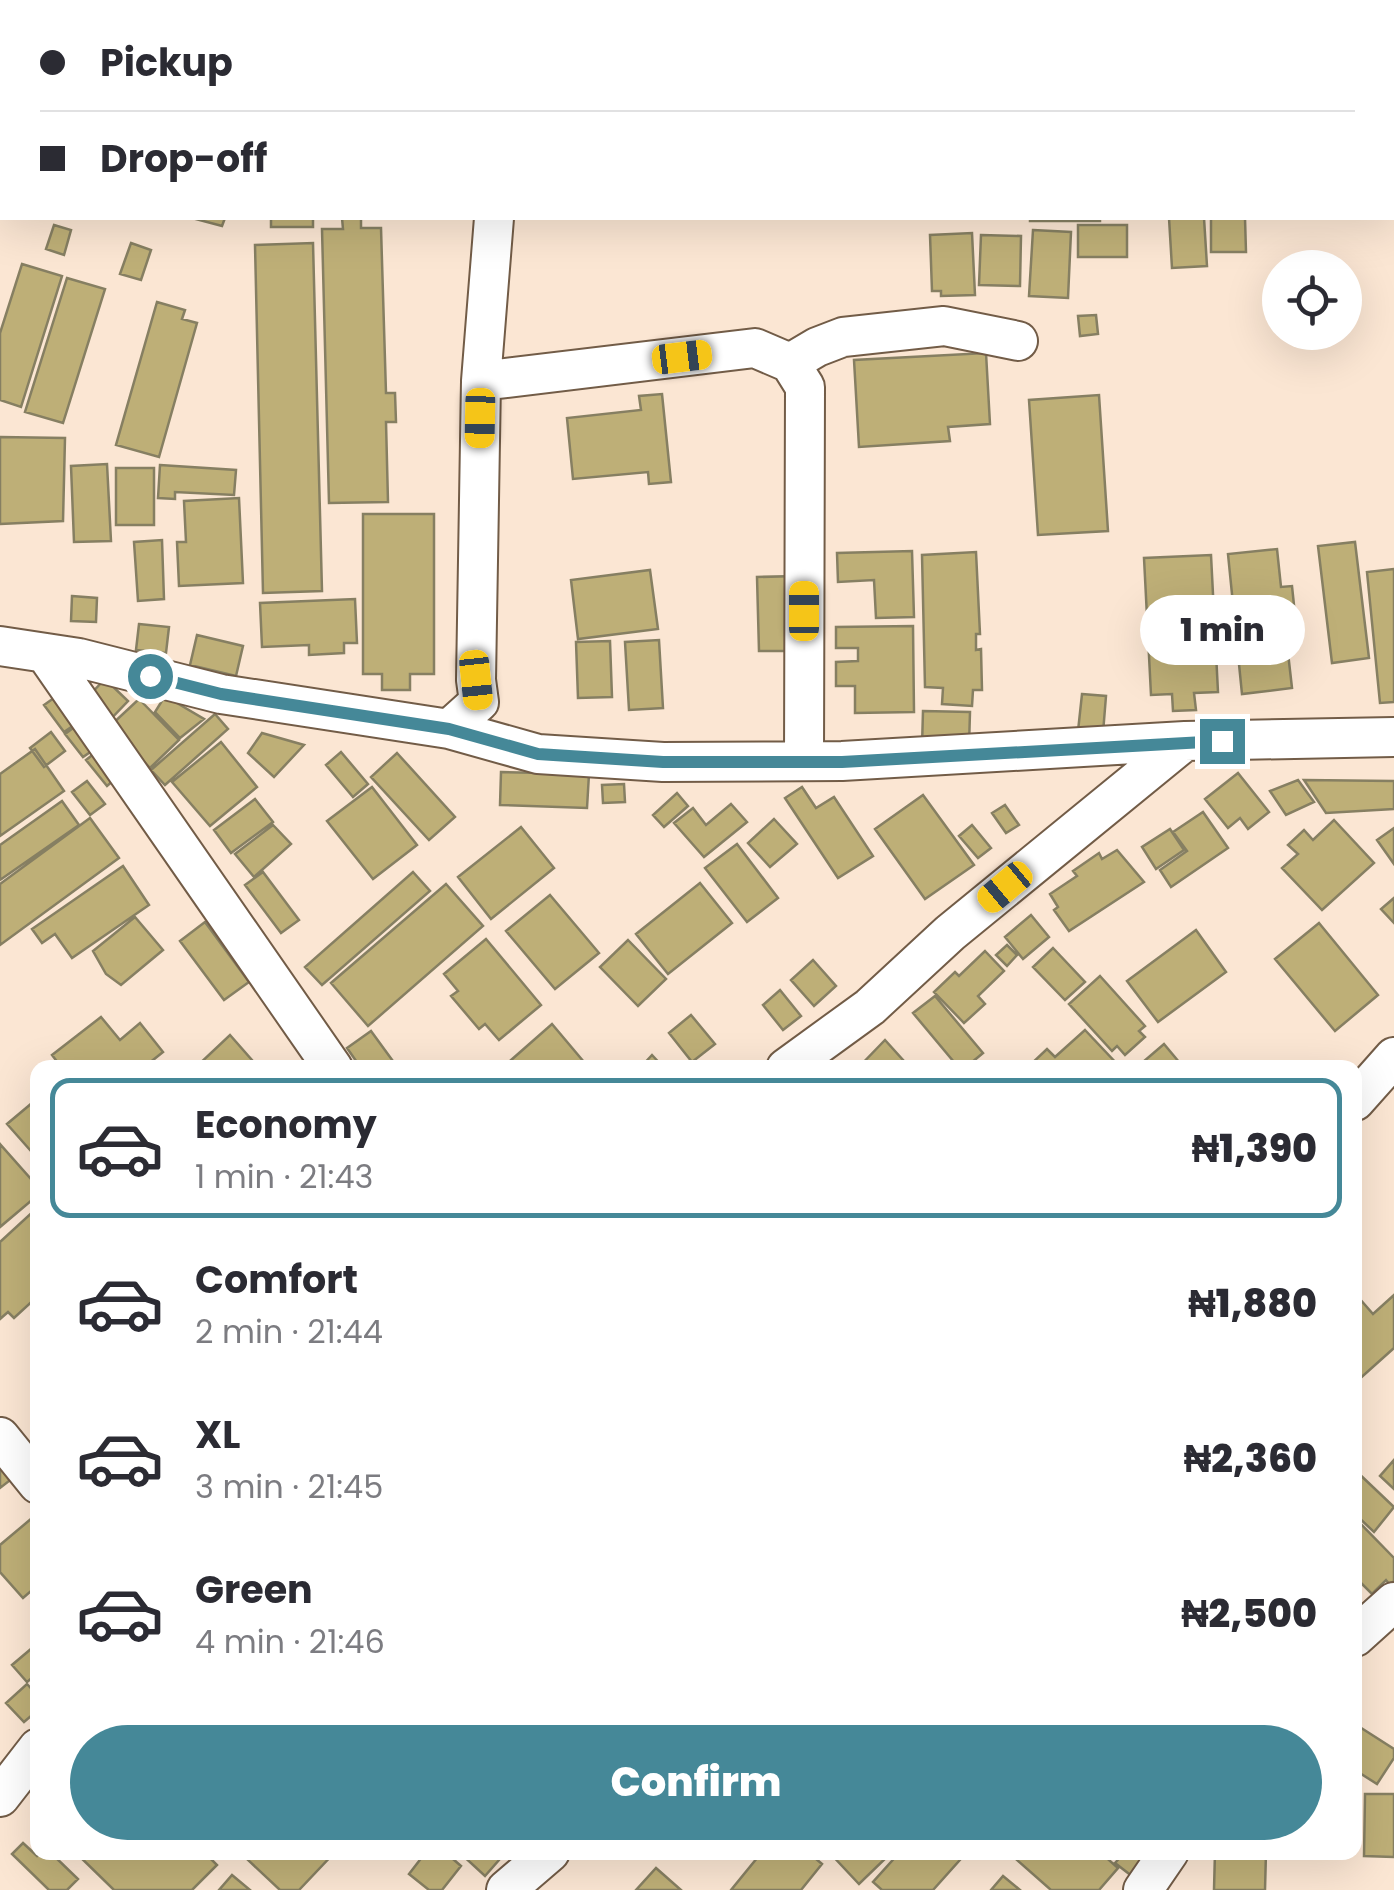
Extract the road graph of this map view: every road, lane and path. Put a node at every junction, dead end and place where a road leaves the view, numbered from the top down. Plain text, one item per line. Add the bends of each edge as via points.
1 (494, 220) edge
2 (1018, 341) dead end
3 (790, 362) junction
4 (481, 380) junction
5 (0, 646) edge
6 (45, 653) junction
7 (449, 729) junction
8 (1394, 737) edge
9 (1185, 741) junction
10 (804, 760) junction
11 (1394, 1058) edge
12 (327, 1060) edge
13 (797, 1060) edge
14 (1362, 1093) edge
15 (0, 1436) edge
16 (30, 1474) edge
17 (1394, 1602) edge
18 (1362, 1631) edge
19 (30, 1758) edge
20 (0, 1797) edge
21 (541, 1860) edge
22 (1164, 1860) edge
23 (506, 1890) edge
24 (1143, 1890) edge

1 - 4 street
2 - 3 street via 944,326 843,338
3 - 4 street via 754,348
3 - 10 street via 805,387
4 - 7 street via 479,702
5 - 6 street
6 - 7 street via 221,694
6 - 12 street
7 - 10 street via 538,754 663,762
8 - 9 street
9 - 10 street
9 - 13 street via 950,933 870,1008
11 - 14 street
15 - 16 street
17 - 18 street
19 - 20 street
21 - 23 street
22 - 24 street

